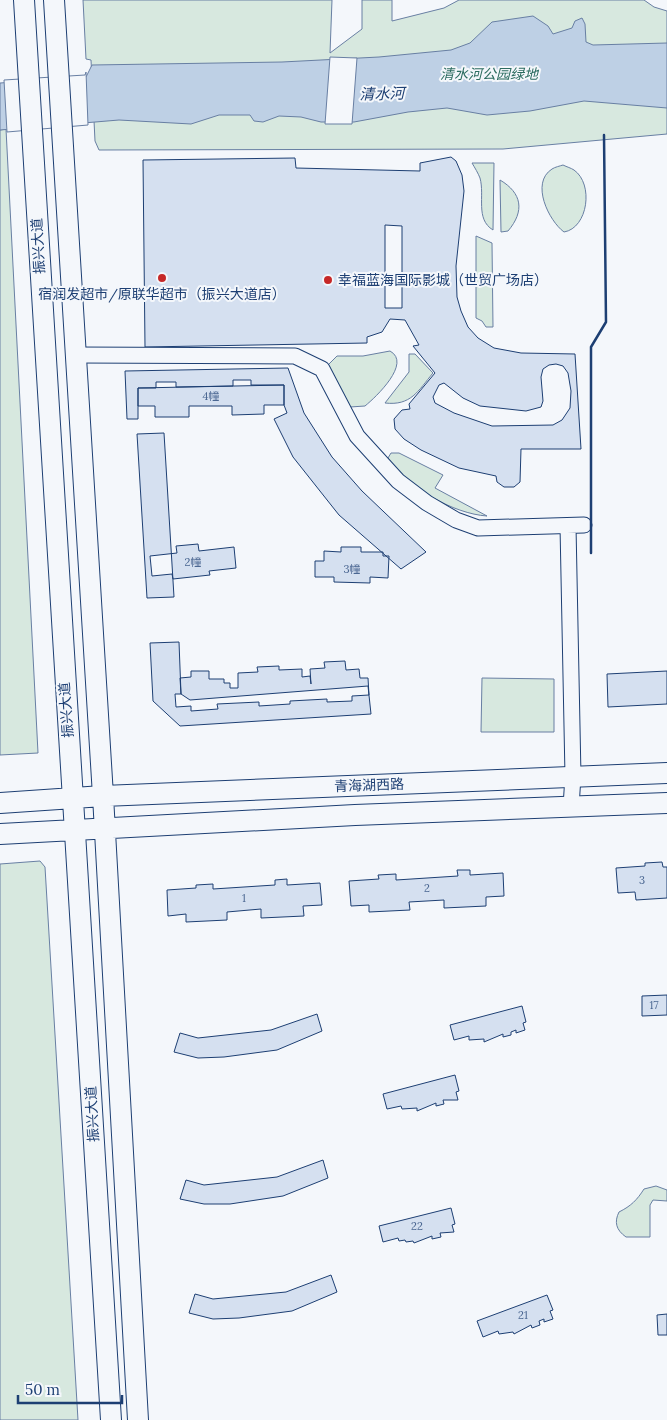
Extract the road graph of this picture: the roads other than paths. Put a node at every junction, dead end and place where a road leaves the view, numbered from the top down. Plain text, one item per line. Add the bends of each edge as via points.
1 (24, 0) edge
2 (54, 0) edge
3 (76, 354) junction
4 (584, 525) dead end
5 (568, 526) junction
6 (667, 773) edge
7 (573, 776) junction
8 (103, 796) junction
9 (72, 798) junction
10 (0, 802) edge
11 (667, 803) edge
12 (571, 807) junction
13 (104, 829) junction
14 (74, 830) junction
15 (0, 834) edge
16 (110, 1420) edge
17 (138, 1420) edge

1 - 9 main road, 振兴大道
2 - 3 main road, 振兴大道
3 - 5 street via 295,356 322,369 357,436 398,481 427,503 456,520 478,528
3 - 8 main road, 振兴大道
4 - 5 street
5 - 7 street
6 - 7 main road, 青海湖西路
7 - 8 main road, 青海湖西路
7 - 12 street
8 - 9 main road, 青海湖西路
8 - 13 main road, 振兴大道
9 - 10 main road, 青海湖西路
9 - 14 main road, 振兴大道
11 - 12 main road
12 - 13 main road
13 - 14 main road
13 - 17 main road, 振兴大道
14 - 15 main road
14 - 16 main road, 振兴大道

